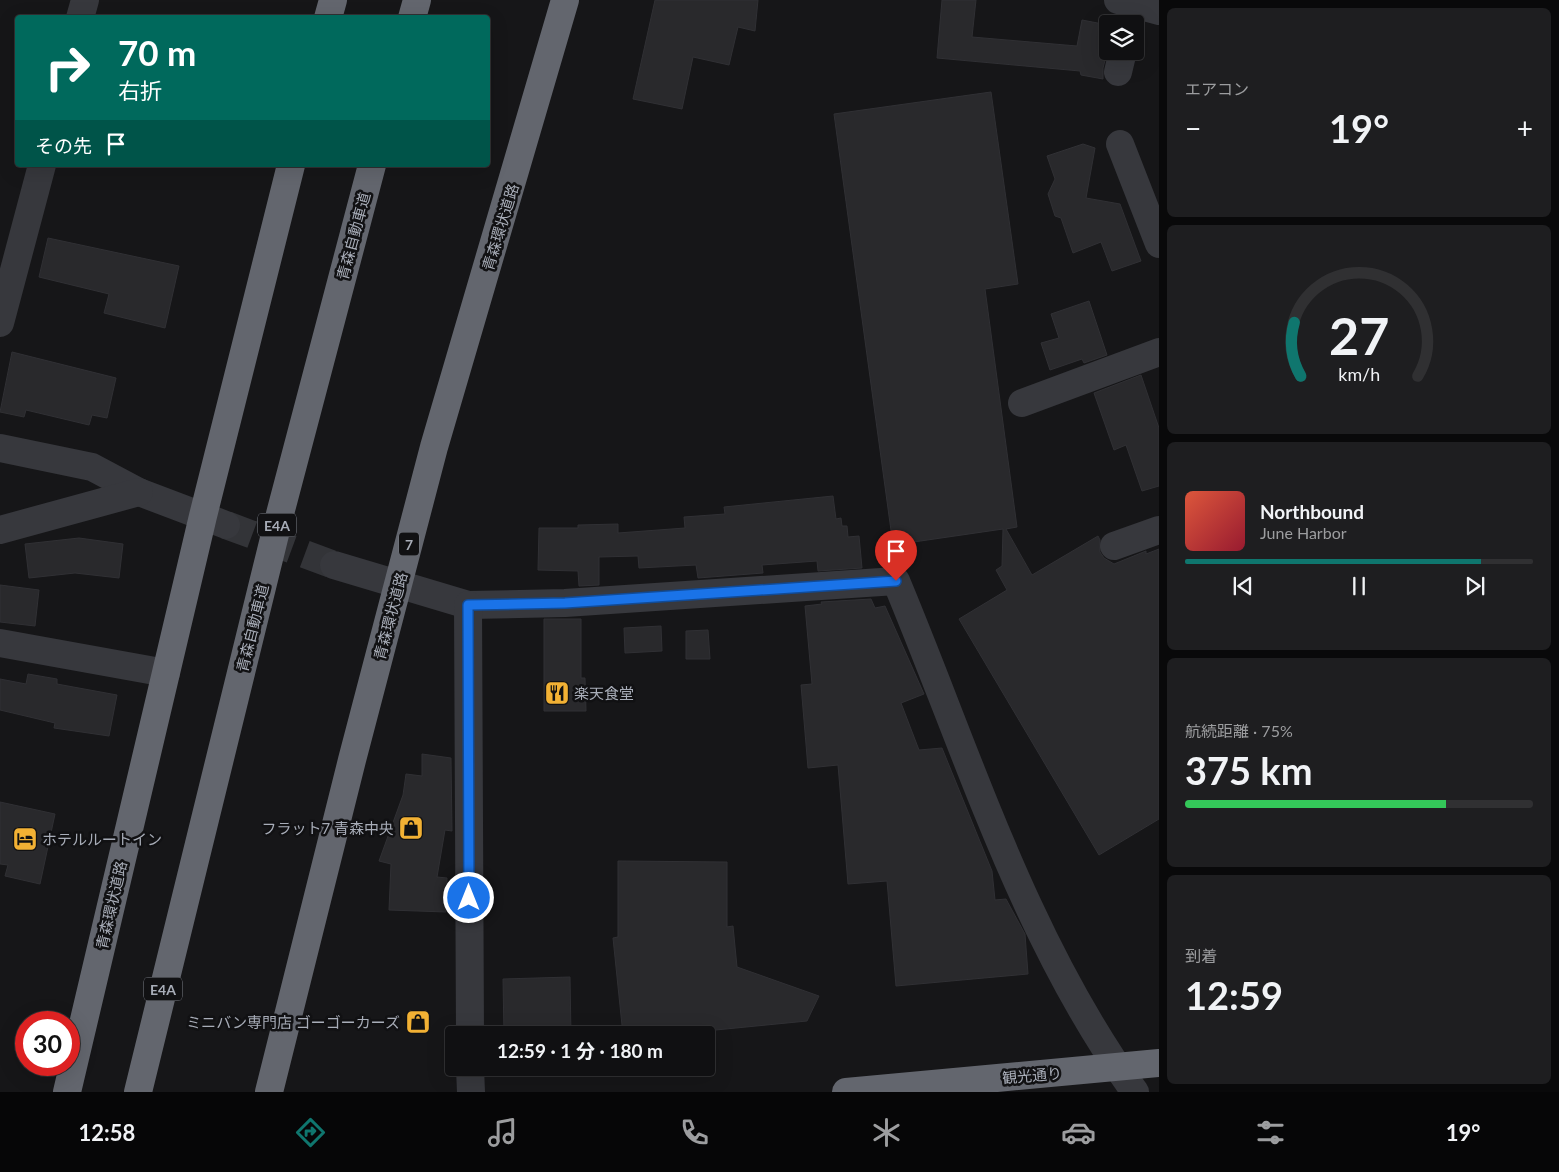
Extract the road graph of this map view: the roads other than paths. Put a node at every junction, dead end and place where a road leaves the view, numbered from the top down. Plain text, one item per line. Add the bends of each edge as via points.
1 (85, 0) edge
2 (333, 0) edge
3 (417, 0) edge
4 (565, 0) edge
5 (81, 15) edge
6 (329, 15) edge
7 (413, 15) edge
8 (1120, 144) dead end
9 (41, 167) edge
10 (291, 167) edge
11 (371, 167) edge
12 (1159, 244) edge
13 (0, 323) edge
14 (1159, 352) edge
15 (1022, 403) dead end
16 (0, 448) edge
17 (139, 492) junction
18 (215, 521) junction
19 (0, 530) edge
20 (1159, 530) edge
21 (1114, 546) dead end
22 (334, 565) tunnel mouth
23 (398, 586) junction
24 (468, 605) junction
25 (0, 643) edge
26 (166, 673) junction
27 (470, 1026) edge
28 (1159, 1064) edge
29 (1118, 1068) junction
30 (470, 1076) edge
31 (67, 1092) edge
32 (138, 1092) edge
33 (269, 1092) edge
34 (471, 1092) edge
35 (846, 1092) edge
36 (1135, 1092) edge

1 - 5 street
2 - 6 highway
3 - 7 highway
4 - 23 highway, 青森環状道路 / 7 via 434,447
8 - 12 street
9 - 13 street
10 - 18 highway, 青森環状道路
11 - 32 highway, 青森自動車道 / E4A via 279,520
14 - 15 street
16 - 17 street via 92,467
17 - 18 street
17 - 19 street
18 - 26 highway, 青森環状道路
20 - 21 street
22 - 23 street
23 - 24 street
23 - 33 highway, 青森環状道路 / 7
24 - 27 street
24 - 29 street via 575,603 896,581 1007,859 1086,1018
25 - 26 street
26 - 31 highway, 青森環状道路
28 - 29 highway, 観光通り
29 - 35 highway, 観光通り
29 - 36 street
30 - 34 street

